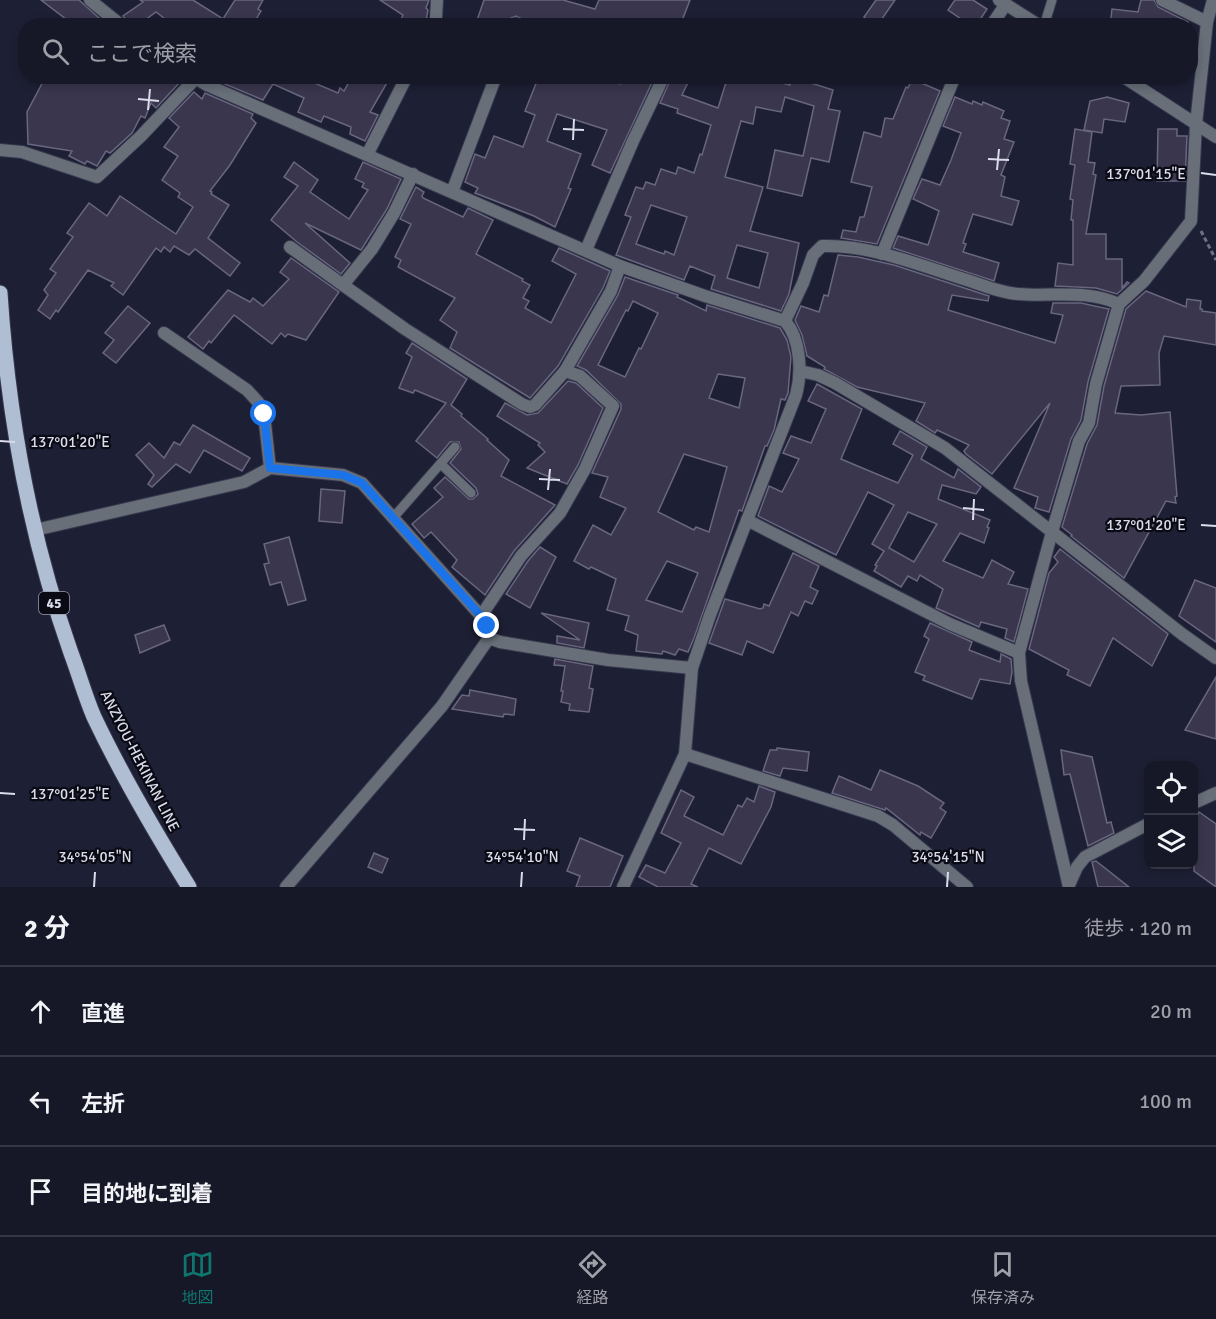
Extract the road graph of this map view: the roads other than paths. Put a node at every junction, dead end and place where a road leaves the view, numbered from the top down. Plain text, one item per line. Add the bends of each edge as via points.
1 (90, 0) edge
2 (437, 0) edge
3 (1052, 0) edge
4 (1162, 0) edge
5 (1213, 0) edge
6 (1002, 2) edge
7 (112, 18) edge
8 (436, 18) edge
9 (995, 18) edge
10 (1029, 18) edge
11 (1045, 18) edge
12 (1207, 22) junction
13 (188, 84) edge
14 (207, 84) edge
15 (403, 84) edge
16 (493, 84) edge
17 (660, 84) edge
18 (952, 84) edge
19 (1134, 84) edge
20 (1196, 124) junction
21 (1216, 137) edge
22 (0, 150) edge
23 (367, 154) junction
24 (413, 174) junction
25 (452, 192) junction
26 (290, 247) dead end
27 (586, 250) junction
28 (882, 254) junction
29 (620, 266) junction
30 (344, 285) junction
31 (0, 294) edge
32 (1119, 304) junction
33 (784, 321) junction
34 (164, 333) dead end
35 (565, 371) junction
36 (800, 371) junction
37 (4, 391) edge
38 (455, 447) dead end
39 (441, 464) junction
40 (270, 468) junction
41 (471, 493) dead end
42 (393, 518) junction
43 (747, 520) junction
44 (35, 530) junction
45 (1052, 532) junction
46 (481, 616) junction
47 (489, 638) junction
48 (1019, 653) junction
49 (1216, 658) edge
50 (692, 668) junction
51 (685, 754) junction
52 (1216, 793) edge
53 (1198, 801) edge
54 (1144, 827) edge
55 (1069, 886) edge
56 (189, 887) edge
57 (286, 887) edge
58 (623, 887) edge
59 (966, 887) edge

1 - 7 street
2 - 8 street
3 - 11 lane
4 - 12 street
5 - 12 street
6 - 9 street
6 - 10 street
12 - 20 street
13 - 22 street via 97,177 22,152
14 - 23 street
15 - 23 street
16 - 25 street
17 - 27 street
18 - 28 street
19 - 20 street
20 - 21 street
20 - 32 street via 1191,221 1144,281
23 - 24 street
24 - 25 street
24 - 30 street via 372,249
25 - 27 street
26 - 30 street
27 - 29 street
28 - 32 street via 1003,292 1077,294
28 - 33 street via 832,246 817,249
29 - 33 street
29 - 35 street via 611,291
30 - 35 street via 522,404 535,405
31 - 37 main road, ANZYOU-HEKINAN LINE / 45
32 - 45 street via 1089,423 1079,441
33 - 36 street via 794,336
34 - 40 street via 247,390 258,402 264,414
35 - 46 street via 580,376 613,406 560,513 521,556
36 - 43 street via 796,395
36 - 45 street via 835,383 945,448
37 - 44 main road, ANZYOU-HEKINAN LINE / 45
38 - 39 lane
39 - 41 lane
39 - 42 lane
40 - 42 street via 353,478
40 - 44 street via 244,482
42 - 46 street
43 - 48 street via 950,624
43 - 50 street
44 - 56 main road, ANZYOU-HEKINAN LINE / 45 via 54,605 94,715 149,823
45 - 48 street
45 - 49 street
46 - 47 street
47 - 50 street via 608,660
47 - 57 street via 442,706
48 - 55 street via 1020,681
50 - 51 street
51 - 58 street
51 - 59 street via 878,816
52 - 53 street
54 - 55 street via 1085,857

